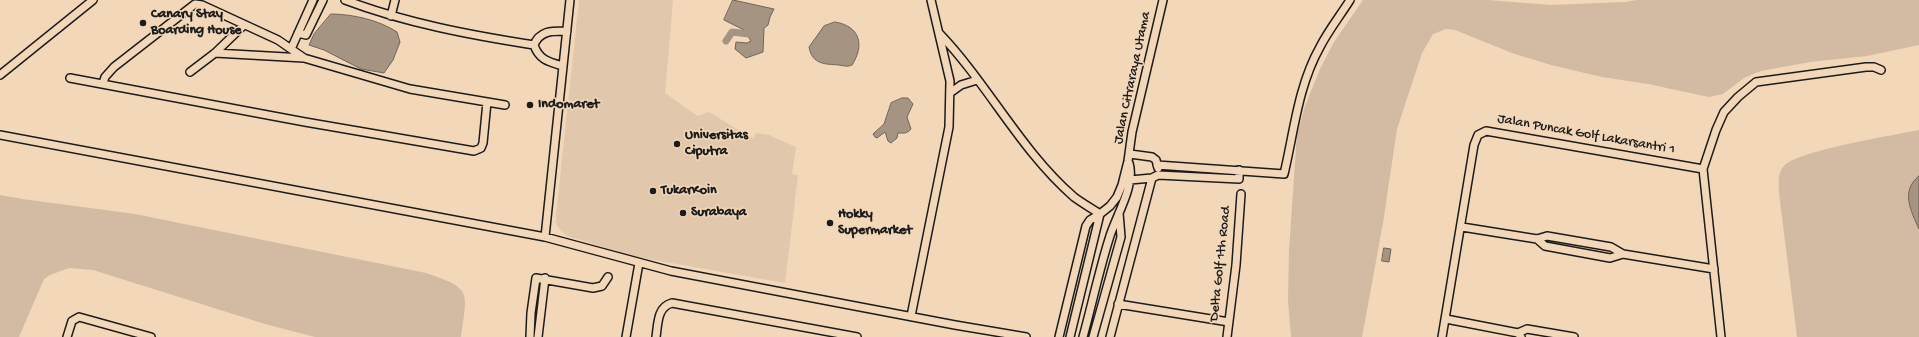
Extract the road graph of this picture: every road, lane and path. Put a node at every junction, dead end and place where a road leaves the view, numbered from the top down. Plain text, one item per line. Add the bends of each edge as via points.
1 (93, 0) edge
2 (314, 0) edge
3 (323, 0) edge
4 (345, 0) edge
5 (395, 0) edge
6 (570, 0) edge
7 (931, 0) edge
8 (1163, 0) edge
9 (1350, 0) edge
10 (391, 16) junction
11 (244, 25) junction
12 (567, 31) junction
13 (298, 33) junction
14 (939, 33) junction
15 (534, 45) junction
16 (291, 49) junction
17 (215, 53) junction
18 (304, 58) junction
19 (563, 66) junction
20 (1882, 70) dead end
21 (190, 72) dead end
22 (0, 75) edge
23 (70, 78) dead end
24 (977, 80) junction
25 (103, 84) junction
26 (950, 93) junction
27 (487, 102) junction
28 (505, 105) dead end
29 (0, 135) edge
30 (1129, 157) junction
31 (1157, 165) junction
32 (1703, 169) junction
33 (1239, 170) junction
34 (1155, 177) junction
35 (1130, 180) junction
36 (1241, 194) dead end
37 (1119, 213) junction
38 (1100, 214) junction
39 (1462, 227) junction
40 (545, 237) junction
41 (1537, 239) junction
42 (1623, 254) junction
43 (639, 264) junction
44 (1714, 269) junction
45 (608, 277) dead end
46 (545, 278) junction
47 (1118, 304) junction
48 (911, 316) junction
49 (1446, 319) junction
50 (1229, 322) junction
51 (1520, 335) edge
52 (1070, 336) edge
53 (67, 337) edge
54 (151, 337) edge
55 (530, 337) edge
56 (538, 337) edge
57 (626, 337) edge
58 (656, 337) edge
59 (857, 337) edge
60 (1026, 337) edge
61 (1058, 337) edge
62 (1083, 337) edge
63 (1093, 337) edge
64 (1110, 337) edge
65 (1227, 337) edge
66 (1442, 337) edge
67 (1574, 337) edge
68 (1722, 337) edge

1 - 22 street
2 - 13 street
3 - 13 street via 306,35
4 - 10 street
5 - 10 street
6 - 12 street
7 - 14 street
8 - 30 street, Jalan Citraraya Utama via 1132,132
9 - 33 street via 1320,47 1308,72 1292,129 1284,174
10 - 15 street via 484,37
11 - 16 street via 278,40
11 - 17 street
11 - 25 street via 202,4 195,4 114,67 105,77
12 - 15 street via 544,33
12 - 19 street
13 - 16 street
14 - 24 street
14 - 26 street via 950,81
15 - 19 street via 543,60
16 - 18 street
17 - 18 street
17 - 21 street
18 - 27 street via 410,89
19 - 40 street
20 - 32 street via 1866,67 1756,82 1724,112
23 - 25 street
24 - 26 street via 961,85
24 - 38 street via 1046,168 1075,197
25 - 27 street via 474,151 481,148 483,142
26 - 48 street via 949,127
27 - 28 street
29 - 40 street
30 - 31 street via 1152,157
30 - 35 street, Jalan Citraraya Utama
30 - 38 street, Jalan Citraraya Utama via 1118,197
31 - 33 street
31 - 34 street
32 - 39 street, Jalan Puncak Golf Lakarsantri 1 via 1486,131 1478,135 1474,145
32 - 44 street
33 - 34 street via 1239,179
34 - 35 street
34 - 47 street
35 - 37 street, Jalan Citraraya Utama
36 - 50 street, Delta Golf 1th Road
37 - 62 street, Jalan Citraraya Utama via 1108,239
37 - 63 street, Jalan Citraraya Utama via 1121,237
38 - 52 street
38 - 61 street, Jalan Citraraya Utama via 1086,226
39 - 41 street
39 - 49 street, Jalan Puncak Golf Lakarsantri 1
40 - 43 street
41 - 42 street via 1547,236 1611,246
41 - 42 street via 1545,246 1610,258
42 - 44 street
43 - 48 street
43 - 57 street
44 - 68 street
45 - 46 street via 602,286 593,288
46 - 55 street via 538,277 535,280
46 - 56 street
47 - 50 street
47 - 64 street
48 - 60 street
49 - 51 street
49 - 66 street, Jalan Puncak Golf Lakarsantri 1
50 - 65 street, Delta Golf 1th Road
51 - 67 street via 1527,329
52 - 61 street
52 - 62 street
53 - 54 street via 72,321 79,317
58 - 59 street via 662,308 672,303

